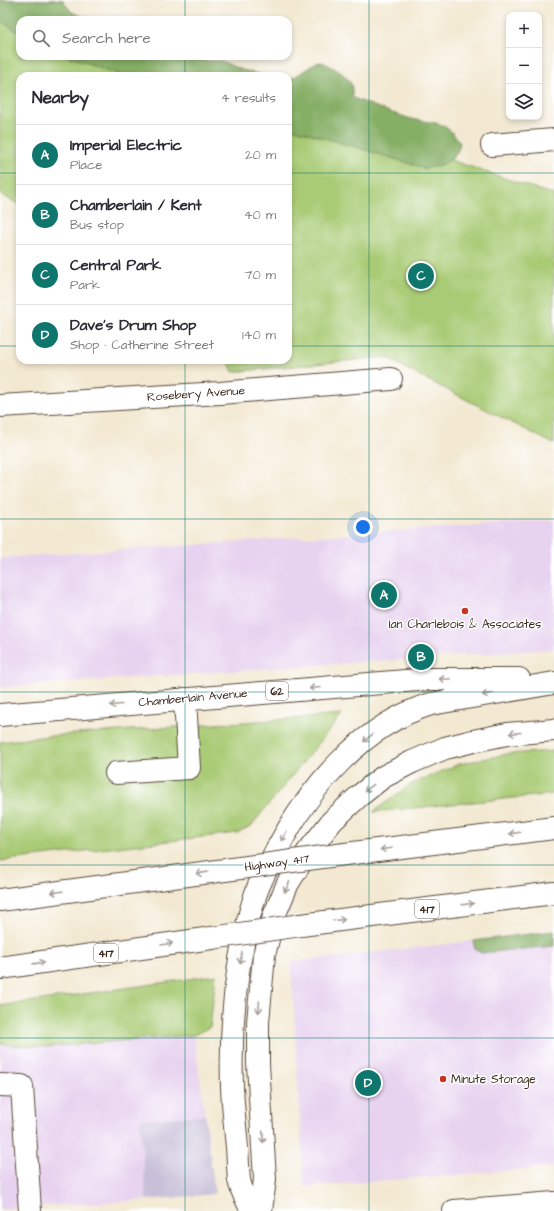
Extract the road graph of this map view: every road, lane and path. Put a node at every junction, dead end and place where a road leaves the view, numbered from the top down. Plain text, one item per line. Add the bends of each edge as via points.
1 (554, 140) edge
2 (492, 145) dead end
3 (391, 379) dead end
4 (0, 406) edge
5 (554, 679) edge
6 (554, 683) edge
7 (185, 699) junction
8 (0, 715) edge
9 (554, 730) edge
10 (116, 773) dead end
11 (554, 828) edge
12 (554, 893) edge
13 (0, 900) edge
14 (0, 968) edge
15 (0, 1085) edge
16 (554, 1203) edge
17 (30, 1211) edge
18 (252, 1211) edge
19 (261, 1211) edge
20 (454, 1211) edge

1 - 2 main road
3 - 4 main road, Rosebery Avenue
5 -> 7 main road, Chamberlain Avenue / 62 via 429,679
6 -> 18 main road via 431,704 413,709 394,719 377,730 321,782 284,835 268,865 248,920 233,1018 233,1100 240,1182
7 -> 8 main road, Chamberlain Avenue / 62
7 - 10 main road via 189,768
9 -> 19 main road via 507,734 445,748 383,777 332,821 307,853 288,884 274,916 264,955 258,1022 265,1178
11 -> 13 main road, Highway 417, bridge
14 -> 12 main road, 417, bridge via 301,925
15 - 17 main road via 22,1086
16 - 20 main road

